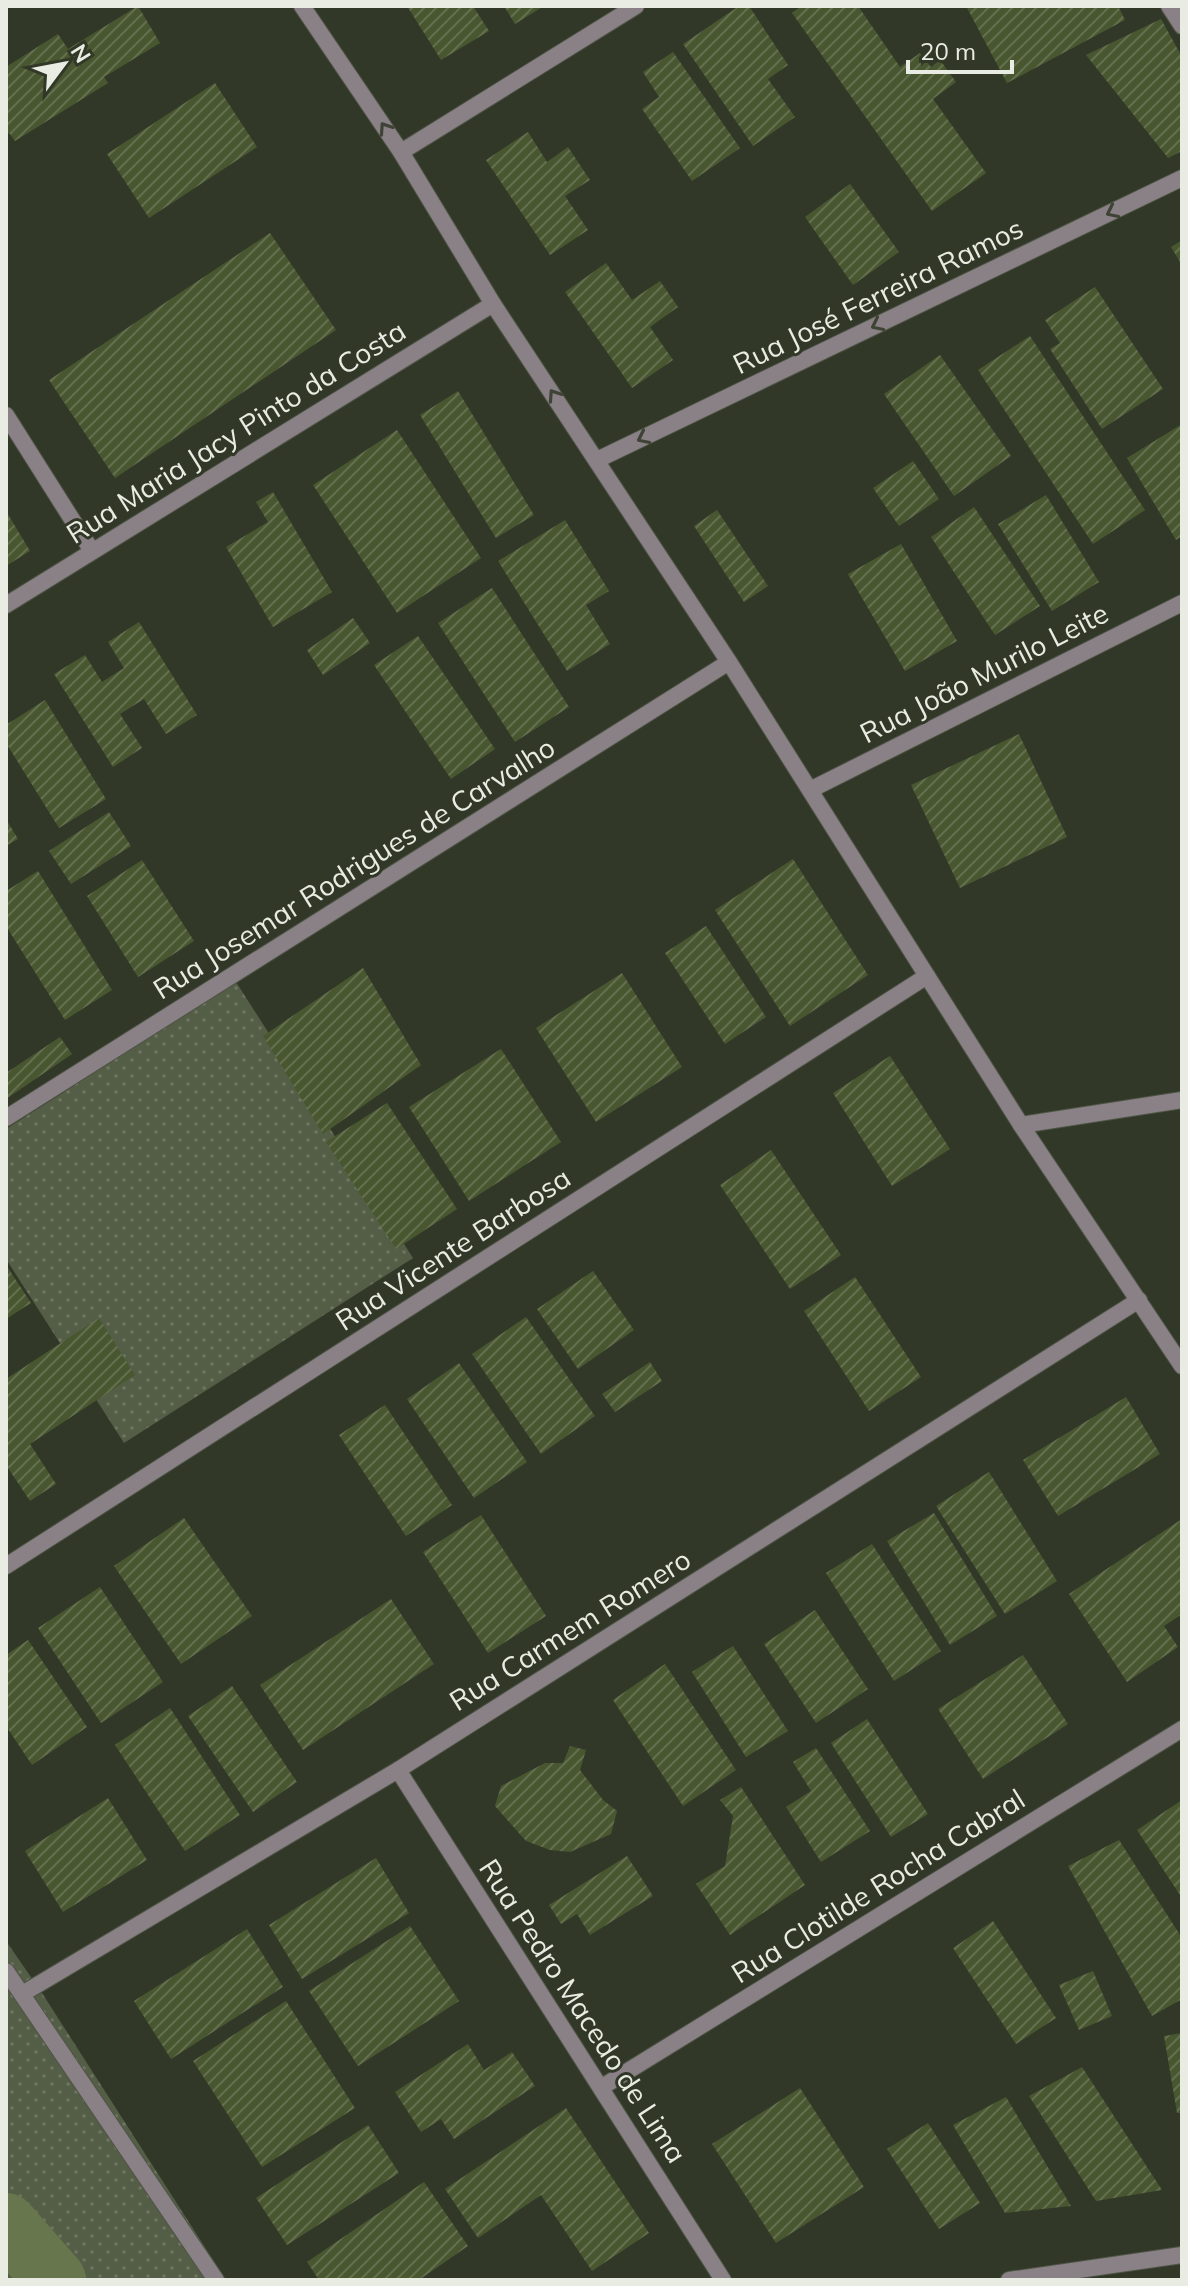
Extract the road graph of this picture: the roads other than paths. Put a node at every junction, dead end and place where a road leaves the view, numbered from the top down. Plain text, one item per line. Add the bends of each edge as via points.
1 (302, 6) edge
2 (636, 6) edge
3 (1169, 6) edge
4 (1182, 26) edge
5 (401, 152) junction
6 (1182, 178) edge
7 (493, 304) junction
8 (6, 415) edge
9 (597, 460) junction
10 (92, 551) junction
11 (1182, 603) edge
12 (6, 605) edge
13 (729, 662) junction
14 (810, 790) junction
15 (927, 976) junction
16 (1182, 1100) edge
17 (6, 1118) edge
18 (1021, 1125) junction
19 (1139, 1300) junction
20 (1182, 1366) edge
21 (6, 1566) edge
22 (1182, 1729) edge
23 (398, 1770) junction
24 (6, 1971) edge
25 (22, 1994) junction
26 (602, 2087) junction
27 (1182, 2255) edge
28 (216, 2280) edge
29 (723, 2280) edge
30 (1009, 2280) edge

5 -> 1 street
2 - 5 street
3 - 4 street
5 - 7 street
6 -> 9 street, Rua José Ferreira Ramos
9 -> 7 street
7 - 10 street, Rua Maria Jacy Pinto da Costa
8 - 10 street
9 - 13 street
10 - 12 street, Rua Maria Jacy Pinto da Costa
11 - 14 street, Rua João Murilo Leite
13 - 14 street
13 - 17 street, Rua Josemar Rodrigues de Carvalho
14 - 15 street
15 - 18 street
15 - 21 street, Rua Vicente Barbosa
16 - 18 street
18 - 19 street
19 - 20 street
19 - 23 street, Rua Carmem Romero
22 - 26 street, Rua Clotilde Rocha Cabral
23 - 25 street, Rua Carmem Romero
23 - 26 street, Rua Pedro Macedo de Lima
24 - 25 street
25 - 28 street
26 - 29 street, Rua Pedro Macedo de Lima
27 - 30 street

